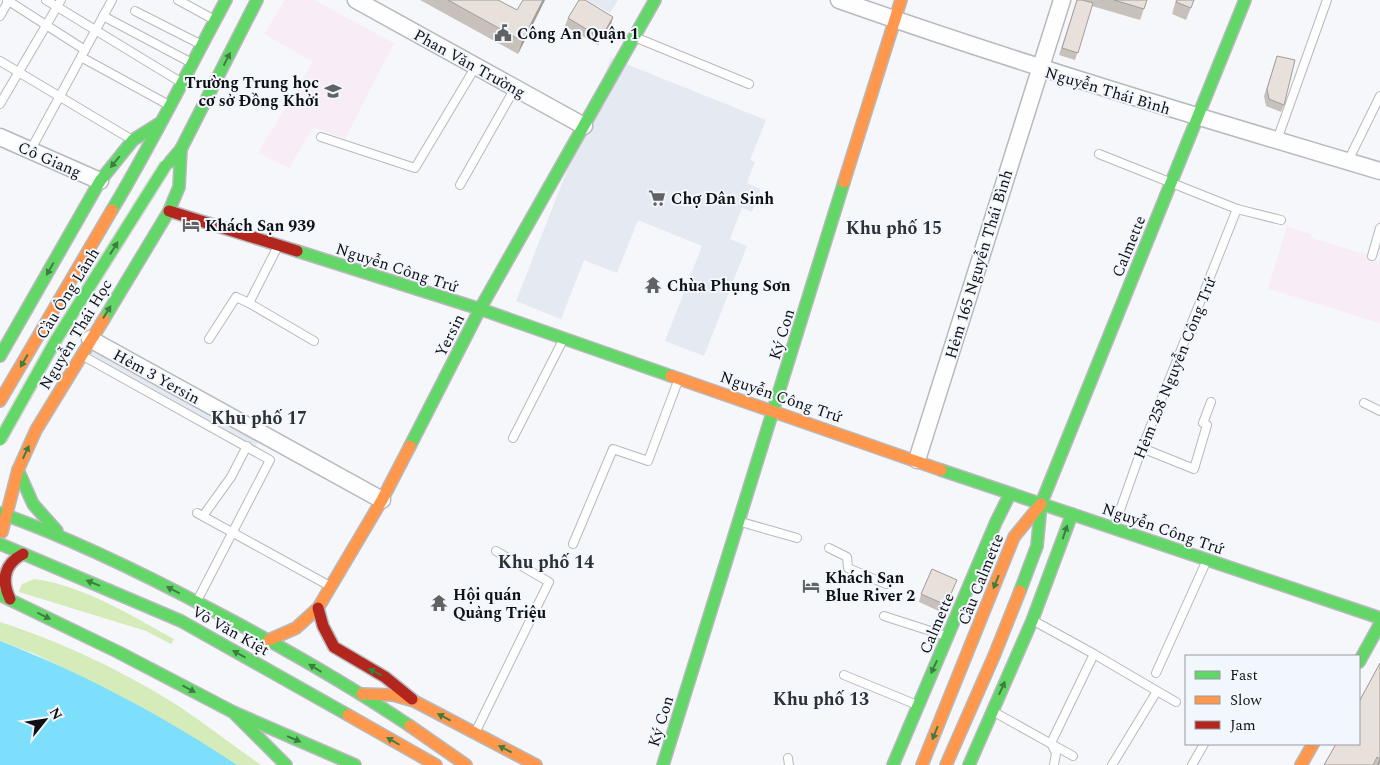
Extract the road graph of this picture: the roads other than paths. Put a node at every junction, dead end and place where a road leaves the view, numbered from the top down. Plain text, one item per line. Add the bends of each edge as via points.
1 (8, 0) edge
2 (46, 0) edge
3 (112, 0) edge
4 (178, 0) edge
5 (226, 0) edge
6 (257, 0) edge
7 (356, 0) edge
8 (655, 0) edge
9 (840, 0) edge
10 (901, 0) edge
11 (1062, 0) edge
12 (1245, 0) edge
13 (1327, 0) edge
14 (59, 4) edge
15 (135, 11) dead end
16 (0, 16) edge
17 (103, 16) junction
18 (215, 20) junction
19 (894, 20) junction
20 (46, 26) junction
21 (95, 31) junction
22 (634, 36) junction
23 (202, 45) junction
24 (83, 54) junction
25 (0, 61) edge
26 (192, 64) junction
27 (476, 66) junction
28 (1040, 69) junction
29 (19, 74) junction
30 (181, 82) junction
31 (748, 84) dead end
32 (515, 88) junction
33 (59, 95) junction
34 (1380, 96) edge
35 (0, 104) edge
36 (169, 105) junction
37 (1197, 117) junction
38 (160, 123) junction
39 (584, 126) junction
40 (0, 137) edge
41 (321, 137) dead end
42 (133, 140) junction
43 (1277, 140) junction
44 (181, 149) junction
45 (30, 150) junction
46 (1100, 154) dead end
47 (1348, 161) junction
48 (166, 165) joint
49 (1380, 171) edge
50 (100, 181) junction
51 (1171, 184) junction
52 (460, 185) dead end
53 (1237, 210) junction
54 (169, 211) junction
55 (1281, 220) dead end
56 (1380, 228) edge
57 (278, 246) junction
58 (1372, 256) dead end
59 (249, 302) junction
60 (480, 309) junction
61 (564, 338) junction
62 (90, 339) junction
63 (209, 339) dead end
64 (314, 340) dead end
65 (81, 355) junction
66 (0, 356) edge
67 (679, 377) junction
68 (0, 401) edge
69 (1211, 402) dead end
70 (1364, 403) dead end
71 (0, 410) edge
72 (1380, 411) edge
73 (773, 412) junction
74 (29, 426) junction
75 (513, 438) dead end
76 (0, 440) edge
77 (246, 446) junction
78 (1142, 448) junction
79 (917, 460) junction
80 (18, 470) junction
81 (1010, 494) junction
82 (382, 500) junction
83 (1041, 504) junction
84 (3, 514) edge
85 (1072, 514) junction
86 (738, 521) junction
87 (1113, 528) junction
88 (232, 532) junction
89 (61, 535) junction
90 (797, 538) dead end
91 (0, 542) edge
92 (573, 544) dead end
93 (828, 548) dead end
94 (496, 551) dead end
95 (23, 554) junction
96 (1206, 560) junction
97 (886, 584) dead end
98 (330, 586) junction
99 (5, 597) edge
100 (196, 602) junction
101 (318, 608) junction
102 (884, 616) dead end
103 (1380, 618) edge
104 (1032, 620) junction
105 (1380, 624) edge
106 (948, 637) junction
107 (269, 640) junction
108 (1094, 654) junction
109 (1360, 660) edge
110 (1156, 673) dead end
111 (844, 675) dead end
112 (1157, 691) junction
113 (357, 693) junction
114 (414, 701) junction
115 (1176, 702) dead end
116 (917, 704) junction
117 (992, 711) junction
118 (233, 712) junction
119 (475, 733) junction
120 (1051, 744) junction
121 (1203, 745) edge
122 (1312, 745) edge
123 (290, 749) dead end
124 (1073, 756) dead end
125 (286, 765) edge
126 (355, 765) edge
127 (436, 765) edge
128 (466, 765) edge
129 (536, 765) edge
130 (663, 765) edge
131 (893, 765) edge
132 (922, 765) edge
133 (946, 765) edge
134 (969, 765) edge
135 (1054, 765) edge
136 (1112, 765) edge
137 (1192, 765) edge
138 (1301, 765) edge

1 - 16 lane
1 - 20 lane
2 - 14 lane
3 - 17 lane
4 - 18 lane
5 - 18 main road
44 -> 6 main road, Nguyễn Thái Học
7 - 27 street, Phan Văn Trường
8 - 22 main road, Yersin
9 - 19 street, Nguyễn Thái Bình
10 - 19 main road, Ký Con
11 - 28 street, Hẻm 165 Nguyễn Thái Bình
12 - 37 main road, Calmette
13 - 43 lane
14 - 20 lane
14 - 21 lane
15 - 23 lane
17 - 21 lane
17 - 26 lane
18 - 23 main road
19 - 28 street, Nguyễn Thái Bình
19 - 73 main road, Ký Con
20 - 24 lane
20 - 29 lane
21 - 24 lane
21 - 30 lane
22 - 31 lane
22 - 39 main road, Yersin
23 - 26 main road
24 - 33 lane
24 - 36 lane
25 - 29 lane
26 - 30 main road
27 - 32 street, Phan Văn Trường
27 - 41 lane via 415,168
28 - 37 street, Nguyễn Thái Bình
28 - 79 street, Hẻm 165 Nguyễn Thái Bình
29 - 33 lane
29 - 35 lane
30 - 36 main road
32 - 39 street, Phan Văn Trường
32 - 52 lane
33 - 42 lane
33 - 45 lane
34 - 47 lane
36 - 38 main road
37 - 43 street, Nguyễn Thái Bình
37 - 51 main road, Calmette
38 - 42 main road
38 -> 68 main road, Cầu Ông Lãnh via 146,153
39 - 60 main road, Yersin
40 - 45 street, Cô Giang
42 -> 50 main road
43 - 47 street, Nguyễn Thái Bình
44 - 48 main road, Nguyễn Thái Học
44 - 54 main road, Nguyễn Thái Học via 179,187
45 - 50 street, Cô Giang
46 - 51 lane
47 - 49 street, Nguyễn Thái Bình
76 -> 48 main road, Cầu Ông Lãnh, bridge via 56,340
50 -> 66 main road
51 - 53 lane
51 - 83 main road, Calmette
53 - 55 lane
53 - 78 lane, Hẻm 258 Nguyễn Công Trứ
54 - 57 main road, Nguyễn Công Trứ
62 -> 54 main road, Nguyễn Thái Học
56 - 58 lane
57 - 59 lane
57 - 60 main road, Nguyễn Công Trứ
59 - 63 lane via 236,297
59 - 64 lane
60 - 61 main road, Nguyễn Công Trứ
60 - 82 main road, Yersin
61 - 67 main road, Nguyễn Công Trứ
61 - 75 lane
62 - 65 main road, Nguyễn Thái Học
62 - 82 street, Hẻm 3 Yersin
65 - 74 main road, Nguyễn Thái Học
65 - 77 lane
67 - 73 main road, Nguyễn Công Trứ
67 - 92 lane via 648,461 613,449
69 - 78 lane via 1203,423 1207,425 1194,469
70 - 72 lane
71 - 74 main road
73 - 79 main road, Nguyễn Công Trứ
73 - 86 main road, Ký Con
80 -> 74 main road, Nguyễn Thái Học
77 - 88 lane via 270,460
77 - 88 lane via 231,477 200,514
78 - 87 lane, Hẻm 258 Nguyễn Công Trứ
79 - 81 main road, Nguyễn Công Trứ
80 - 84 main road, Nguyễn Thái Học
80 - 89 main road via 24,491
81 - 83 main road, Nguyễn Công Trứ
81 - 106 main road, Calmette
82 - 98 main road, Yersin
83 - 85 main road, Nguyễn Công Trứ
83 -> 132 main road, Cầu Calmette via 1014,537
83 - 133 main road via 1037,546 994,656
84 - 89 main road, Võ Văn Kiệt
84 - 91 main road, Nguyễn Thái Học
85 - 87 main road, Nguyễn Công Trứ
104 -> 85 main road
86 - 90 lane
86 - 130 main road, Ký Con
87 - 96 main road, Nguyễn Công Trứ
88 - 98 lane
88 - 100 lane
100 -> 89 main road, Võ Văn Kiệt
91 - 95 main road, Võ Văn Kiệt
93 - 97 lane via 847,557 848,568
94 - 119 lane via 549,582
95 - 99 main road via 5,571
127 -> 95 main road, Võ Văn Kiệt via 181,621
96 - 103 main road, Nguyễn Công Trứ
96 - 110 lane
98 - 101 main road, Yersin
99 -> 118 main road
100 - 107 main road, Võ Văn Kiệt
101 - 107 main road, Yersin via 298,629
114 -> 101 main road via 384,676 346,657 334,647 323,633
102 - 106 lane
104 - 108 lane
117 -> 104 main road
105 - 109 main road
106 -> 116 main road, Calmette
113 -> 107 main road, Võ Văn Kiệt
108 - 112 lane
108 - 120 lane
111 - 116 lane
112 - 115 lane
112 - 136 lane
113 - 114 main road, Võ Văn Kiệt via 393,695
113 - 128 main road, Võ Văn Kiệt
119 -> 114 main road, Võ Văn Kiệt
116 - 131 main road, Calmette
117 - 120 lane
117 - 134 main road
118 - 123 main road
118 - 125 main road
118 -> 126 main road
129 -> 119 main road, Võ Văn Kiệt
120 - 124 lane
120 - 135 lane via 1056,753
121 - 137 lane
122 - 138 main road

